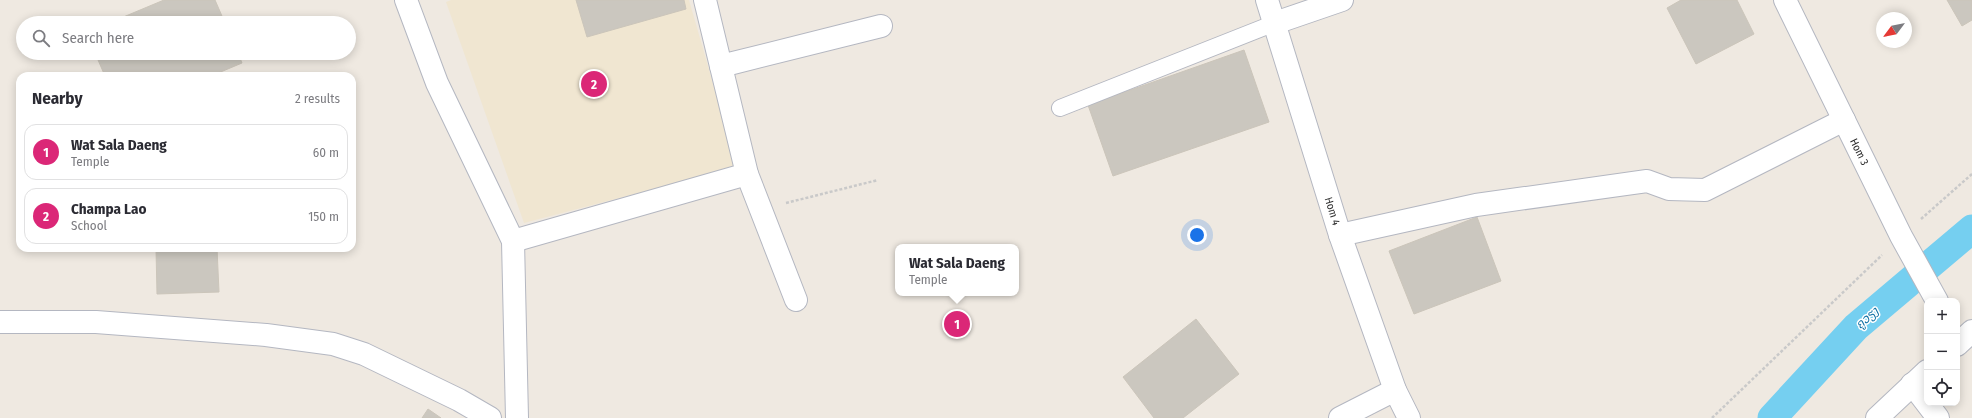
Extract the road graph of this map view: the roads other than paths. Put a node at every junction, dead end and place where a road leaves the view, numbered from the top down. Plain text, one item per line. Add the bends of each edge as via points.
1 (406, 0) edge
2 (705, 0) edge
3 (1267, 0) edge
4 (1342, 0) edge
5 (1785, 0) edge
6 (1275, 23) junction
7 (882, 26) dead end
8 (721, 66) junction
9 (1060, 108) dead end
10 (1844, 120) junction
11 (747, 174) junction
12 (1340, 235) junction
13 (513, 241) junction
14 (1935, 298) edge
15 (796, 300) dead end
16 (0, 322) edge
17 (1919, 377) edge
18 (1395, 390) junction
19 (490, 418) edge
20 (517, 418) edge
21 (1340, 418) edge
22 (1409, 418) edge
23 (1877, 418) edge
24 (1938, 418) edge

1 - 13 street via 437,84
2 - 8 street
3 - 6 street, Hom 4
4 - 6 street
5 - 10 street, Hom 3
6 - 9 lane
6 - 12 street, Hom 4
7 - 8 street
8 - 11 street
10 - 12 street via 1705,190 1669,189 1647,181 1476,205
10 - 14 street, Hom 3
11 - 13 street
11 - 15 street
12 - 18 street, Hom 4
13 - 20 street
16 - 19 street via 96,322 266,335 333,344 364,354 459,400
17 - 23 street
17 - 24 street
18 - 21 street
18 - 22 street, Hom 4

